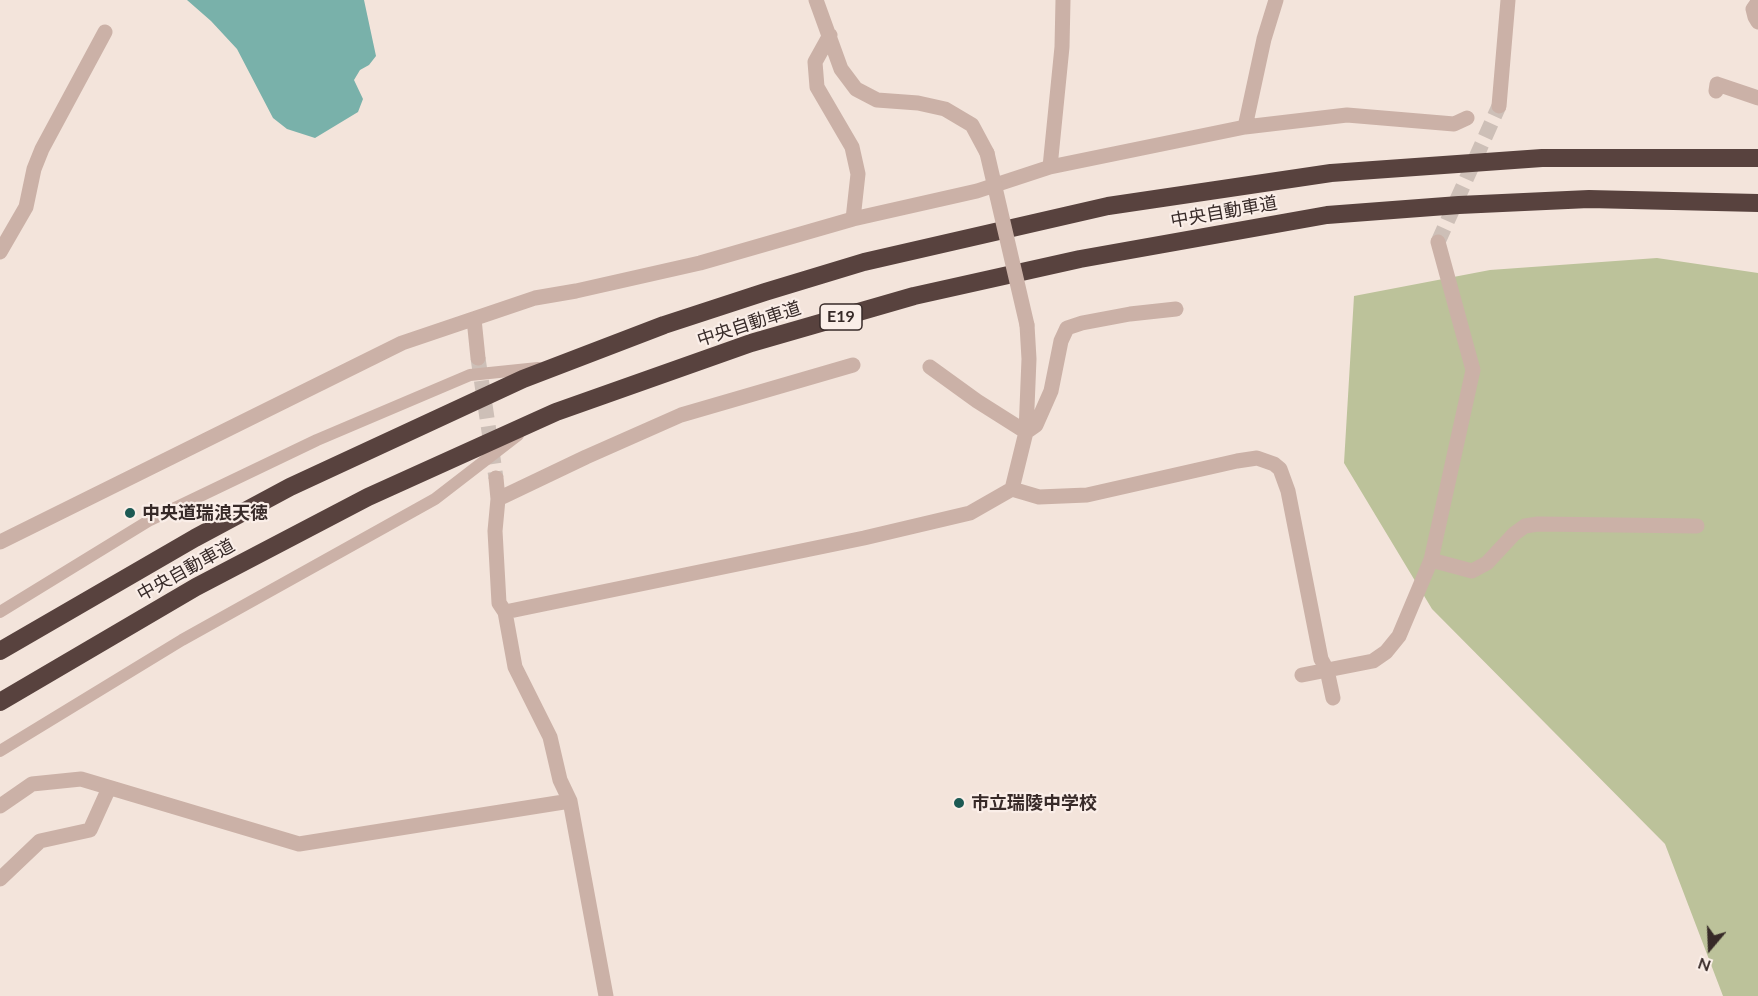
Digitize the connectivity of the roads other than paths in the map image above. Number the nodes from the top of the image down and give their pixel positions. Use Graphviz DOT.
graph roads {
  1 [pos="816,0"];
  2 [pos="1063,0"];
  3 [pos="1276,0"];
  4 [pos="1508,0"];
  5 [pos="1758,2"];
  6 [pos="1758,22"];
  7 [pos="105,32"];
  8 [pos="830,35"];
  9 [pos="1716,91"];
  10 [pos="1758,98"];
  11 [pos="1499,106"];
  12 [pos="1467,118"];
  13 [pos="1245,127"];
  14 [pos="1758,158"];
  15 [pos="1050,167"];
  16 [pos="1758,203"];
  17 [pos="853,219"];
  18 [pos="1438,242"];
  19 [pos="0,252"];
  20 [pos="1176,309"];
  21 [pos="474,319"];
  22 [pos="478,358"];
  23 [pos="853,365"];
  24 [pos="557,366"];
  25 [pos="930,367"];
  26 [pos="536,421"];
  27 [pos="1026,432"];
  28 [pos="496,478"];
  29 [pos="1012,489"];
  30 [pos="498,499"];
  31 [pos="1697,526"];
  32 [pos="0,542"];
  33 [pos="1431,560"];
  34 [pos="0,612"];
  35 [pos="505,612"];
  36 [pos="0,651"];
  37 [pos="1327,670"];
  38 [pos="1302,675"];
  39 [pos="1332,698"];
  40 [pos="0,702"];
  41 [pos="0,751"];
  42 [pos="109,788"];
  43 [pos="570,801"];
  44 [pos="0,807"];
  45 [pos="0,879"];
  46 [pos="606,996"];
  1 -- 8 [label="street"];
  2 -- 15 [label="street"];
  3 -- 13 [label="street"];
  4 -- 11 [label="street"];
  5 -- 6 [label="street"];
  7 -- 19 [label="street"];
  8 -- 17 [label="street"];
  8 -- 27 [label="street, bridge"];
  9 -- 10 [label="street"];
  12 -- 13 [label="street"];
  13 -- 15 [label="street"];
  14 -- 24 [label="highway, 中央自動車道"];
  15 -- 17 [label="street"];
  16 -- 26 [label="highway, 中央自動車道 / E19"];
  17 -- 21 [label="street"];
  18 -- 33 [label="street"];
  20 -- 27 [label="street"];
  21 -- 22 [label="street"];
  21 -- 32 [label="street"];
  23 -- 30 [label="street"];
  24 -- 34 [label="lane"];
  24 -- 36 [label="highway, 中央自動車道"];
  25 -- 27 [label="street"];
  26 -- 40 [label="highway, 中央自動車道 / E19"];
  26 -- 41 [label="lane"];
  27 -- 29 [label="street"];
  28 -- 30 [label="street"];
  29 -- 35 [label="street"];
  29 -- 37 [label="street"];
  30 -- 35 [label="street"];
  31 -- 33 [label="street"];
  33 -- 37 [label="street"];
  35 -- 43 [label="street"];
  37 -- 38 [label="street"];
  37 -- 39 [label="street"];
  42 -- 43 [label="street"];
  42 -- 44 [label="street"];
  42 -- 45 [label="street"];
  43 -- 46 [label="street"];
}
